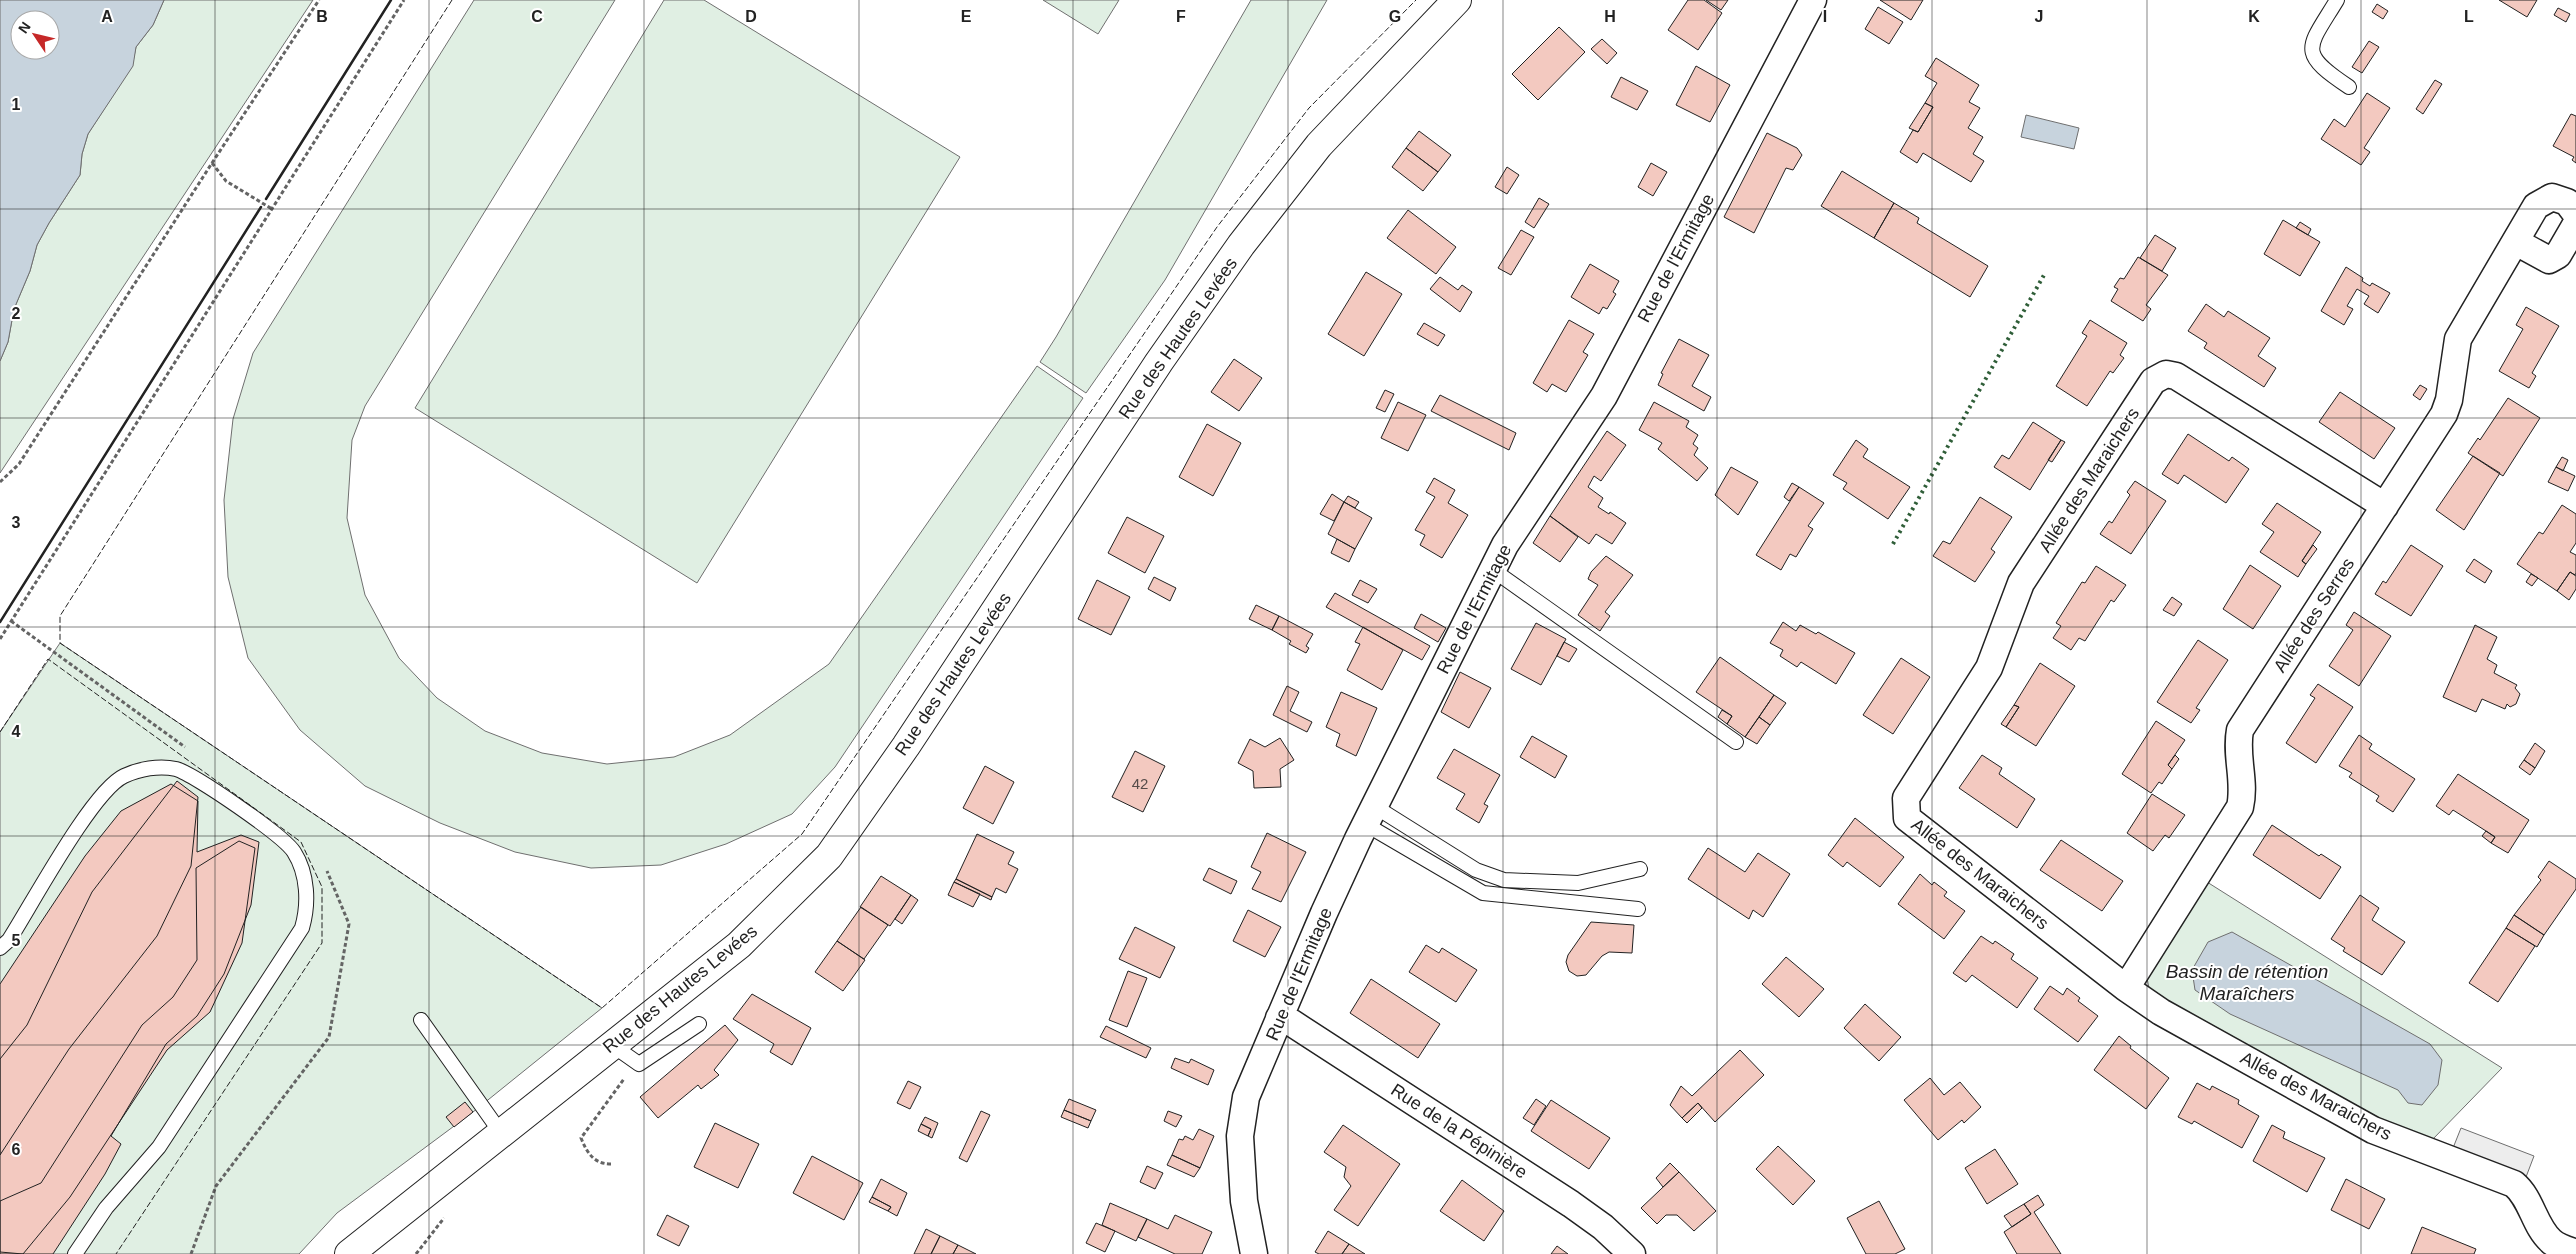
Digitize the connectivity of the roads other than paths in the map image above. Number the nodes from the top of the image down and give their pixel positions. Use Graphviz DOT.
graph roads {
  1 [pos="1457,0"];
  2 [pos="1813,0"];
  3 [pos="2337,0"];
  4 [pos="2349,87"];
  5 [pos="2576,214"];
  6 [pos="2576,224"];
  7 [pos="2516,242"];
  8 [pos="2385,506"];
  9 [pos="1492,570"];
  10 [pos="1736,742"];
  11 [pos="1370,815"];
  12 [pos="1640,869"];
  13 [pos="1638,909"];
  14 [pos="0,948"];
  15 [pos="2126,988"];
  16 [pos="1279,1018"];
  17 [pos="421,1020"];
  18 [pos="699,1024"];
  19 [pos="612,1045"];
  20 [pos="501,1133"];
  21 [pos="2576,1253"];
  22 [pos="75,1254"];
  23 [pos="349,1254"];
  24 [pos="1254,1254"];
  25 [pos="1632,1254"];
  1 -- 19 [label="street, Rue des Hautes Levées"];
  2 -- 9 [label="street, Rue de l'Ermitage"];
  3 -- 4 [label="lane"];
  5 -- 7 [label="street, Allée des Serres"];
  6 -- 7 [label="street"];
  7 -- 8 [label="street, Allée des Serres"];
  8 -- 15 [label="street, Allée des Serres"];
  8 -- 15 [label="street, Allée des Maraichers"];
  9 -- 10 [label="lane"];
  9 -- 11 [label="street, Rue de l'Ermitage"];
  11 -- 12 [label="lane"];
  11 -- 13 [label="lane"];
  11 -- 16 [label="street, Rue de l'Ermitage"];
  14 -- 22 [label="lane"];
  15 -- 21 [label="street, Allée des Maraichers"];
  16 -- 24 [label="street, Rue de l'Ermitage"];
  16 -- 25 [label="street, Rue de la Pépinière"];
  17 -- 20 [label="lane"];
  18 -- 19 [label="lane"];
  19 -- 20 [label="street, Rue des Hautes Levées"];
  20 -- 23 [label="street, Rue des Hautes Levées"];
}
